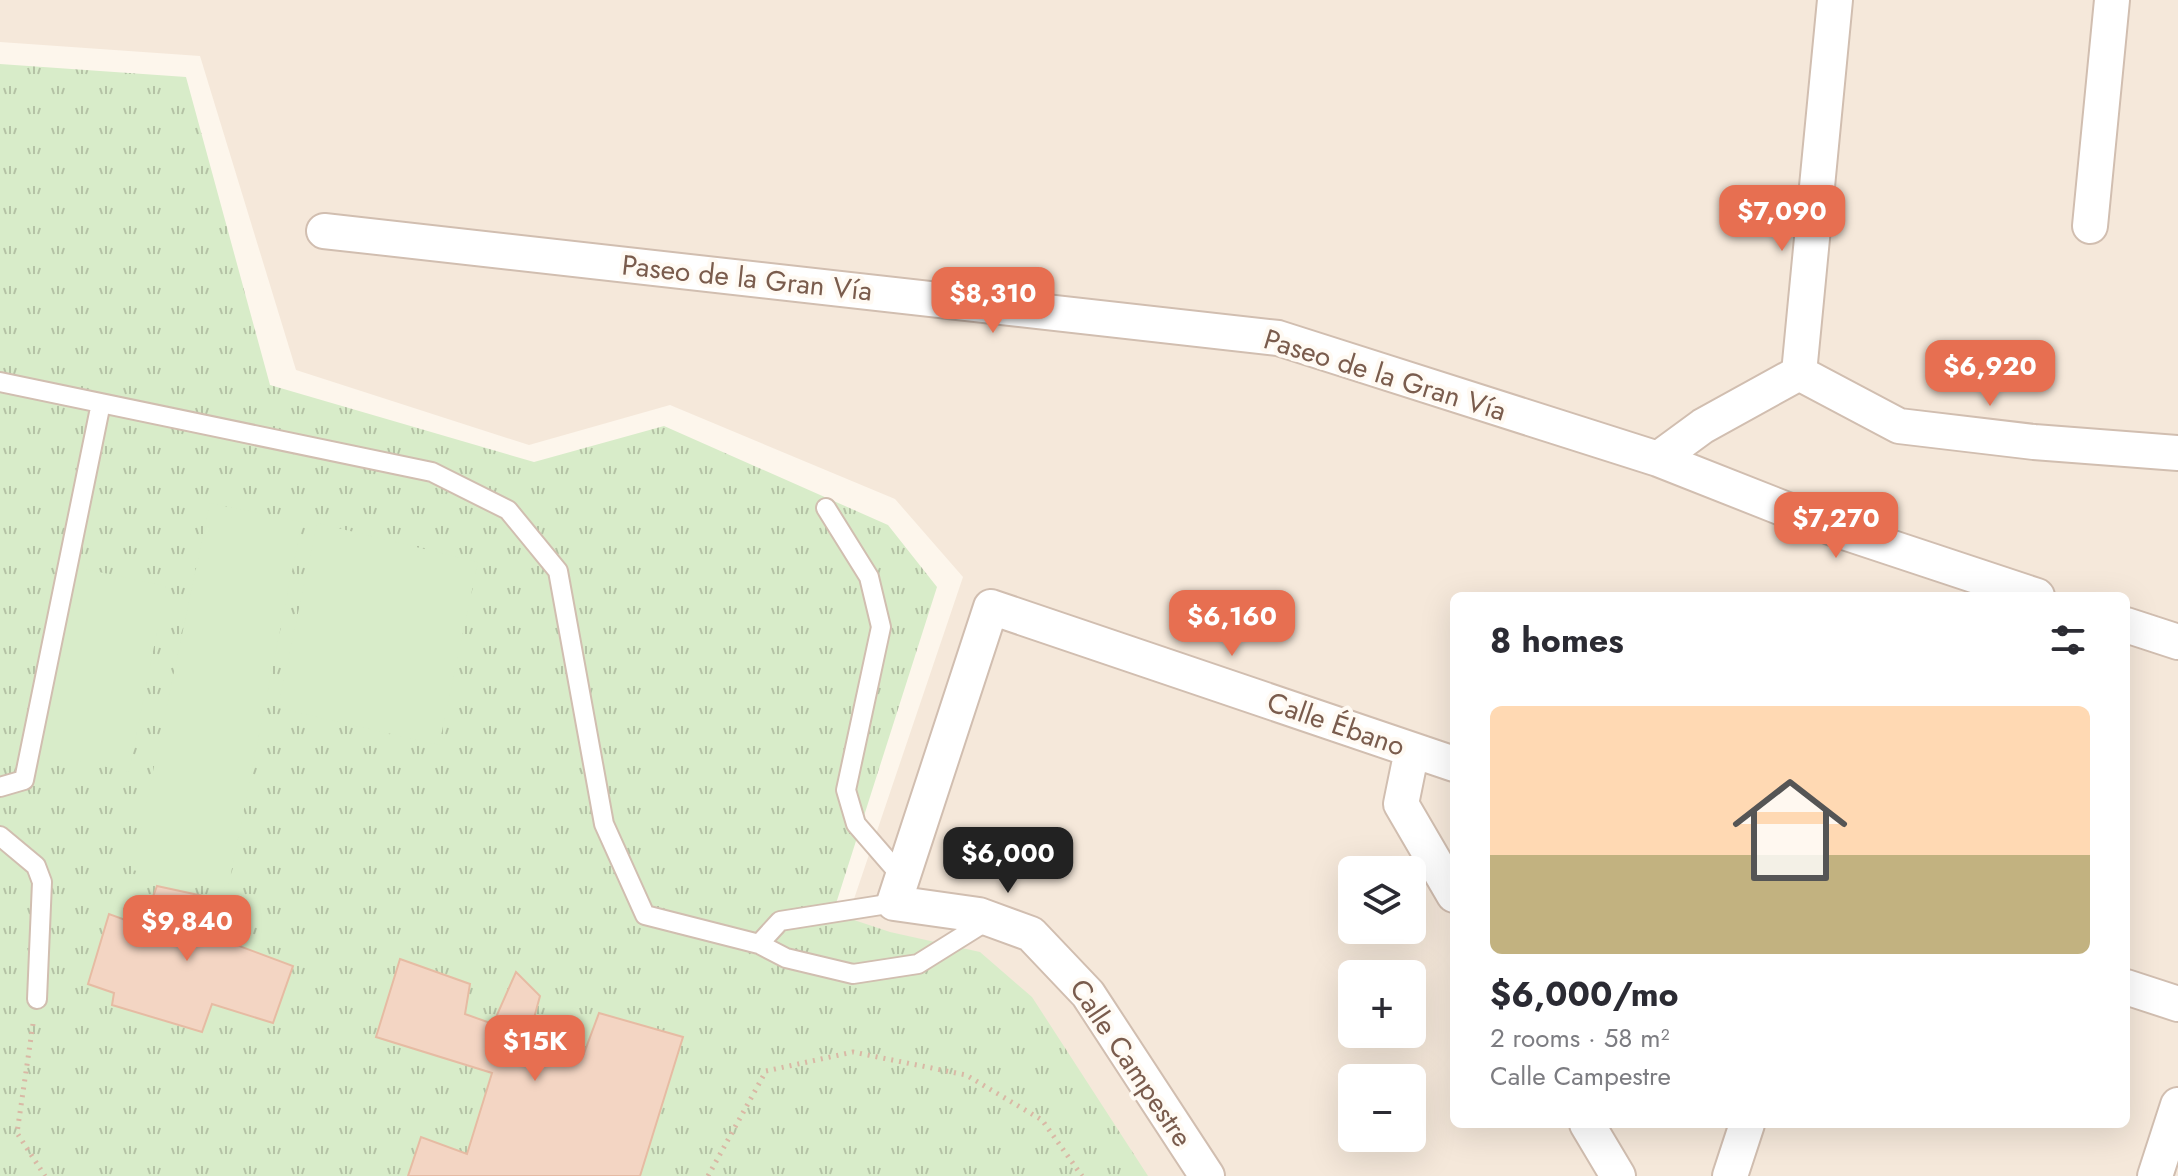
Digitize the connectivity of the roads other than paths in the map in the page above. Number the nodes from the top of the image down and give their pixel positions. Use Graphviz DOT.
graph roads {
  1 [pos="1835,0"];
  2 [pos="2112,0"];
  3 [pos="2090,226"];
  4 [pos="324,231"];
  5 [pos="1799,373"];
  6 [pos="0,382"];
  7 [pos="101,403"];
  8 [pos="2178,453"];
  9 [pos="1658,459"];
  10 [pos="826,508"];
  11 [pos="2025,592"];
  12 [pos="2130,626"];
  13 [pos="2178,642"];
  14 [pos="1412,750"];
  15 [pos="1450,763"];
  16 [pos="0,787"];
  17 [pos="0,836"];
  18 [pos="1450,888"];
  19 [pos="898,890"];
  20 [pos="990,919"];
  21 [pos="759,944"];
  22 [pos="2130,988"];
  23 [pos="37,999"];
  24 [pos="2178,1004"];
  25 [pos="2178,1105"];
  26 [pos="1589,1128"];
  27 [pos="1746,1128"];
  28 [pos="1207,1176"];
  29 [pos="1618,1176"];
  30 [pos="1730,1176"];
  31 [pos="2155,1176"];
  1 -- 5 [label="street"];
  2 -- 3 [label="street"];
  4 -- 9 [label="street, Paseo de la Gran Vía"];
  5 -- 8 [label="street"];
  5 -- 9 [label="street"];
  6 -- 7 [label="lane"];
  7 -- 16 [label="lane"];
  7 -- 21 [label="lane"];
  9 -- 11 [label="street, Paseo de la Gran Vía"];
  10 -- 19 [label="lane"];
  12 -- 13 [label="street"];
  14 -- 15 [label="street, Calle Ébano"];
  14 -- 18 [label="street"];
  14 -- 19 [label="street, Calle Ébano"];
  17 -- 23 [label="lane"];
  19 -- 20 [label="street, Calle Campestre"];
  19 -- 21 [label="lane"];
  20 -- 21 [label="lane"];
  20 -- 28 [label="street, Calle Campestre"];
  22 -- 24 [label="street"];
  25 -- 31 [label="street"];
  26 -- 29 [label="street"];
  27 -- 30 [label="street"];
}
